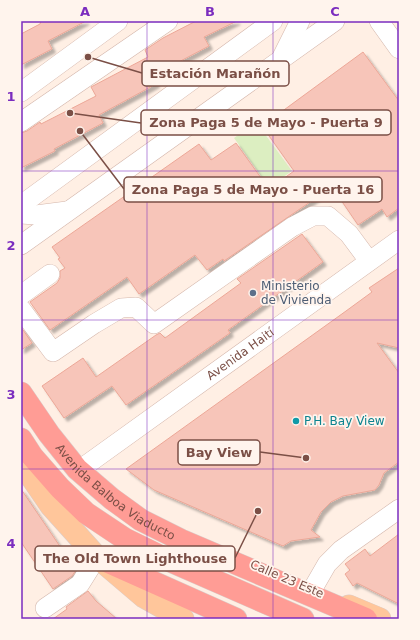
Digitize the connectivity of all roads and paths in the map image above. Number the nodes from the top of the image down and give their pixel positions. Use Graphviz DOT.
graph roads {
  1 [pos="118,21"];
  2 [pos="168,21"];
  3 [pos="273,21"];
  4 [pos="300,21"];
  5 [pos="335,21"];
  6 [pos="379,21"];
  7 [pos="399,49"];
  8 [pos="281,60"];
  9 [pos="21,92"];
  10 [pos="21,122"];
  11 [pos="21,205"];
  12 [pos="69,211"];
  13 [pos="21,214"];
  14 [pos="399,240"];
  15 [pos="21,245"];
  16 [pos="369,262"];
  17 [pos="50,274"];
  18 [pos="21,295"];
  19 [pos="21,309"];
  20 [pos="21,380"];
  21 [pos="21,393"];
  22 [pos="21,439"];
  23 [pos="21,462"];
  24 [pos="82,468"];
  25 [pos="399,509"];
  26 [pos="97,557"];
  27 [pos="312,590"];
  28 [pos="46,608"];
  29 [pos="183,619"];
  30 [pos="236,619"];
  31 [pos="303,619"];
  32 [pos="366,619"];
  33 [pos="380,619"];
  1 -- 9 [label="street"];
  2 -- 10 [label="street"];
  3 -- 11 [label="street"];
  4 -- 8 [label="street"];
  5 -- 8 [label="street"];
  6 -- 7 [label="street"];
  8 -- 12 [label="street"];
  12 -- 13 [label="street"];
  12 -- 15 [label="street"];
  14 -- 16 [label="street, Avenida Haití"];
  16 -- 19 [label="street"];
  16 -- 24 [label="street, Avenida Haití"];
  17 -- 18 [label="street"];
  20 -- 24 [label="main road, Calle 23 Este"];
  21 -- 32 [label="highway, Avenida Balboa Viaducto"];
  22 -- 31 [label="highway"];
  23 -- 26 [label="main road"];
  24 -- 27 [label="main road, Calle 23 Este"];
  25 -- 27 [label="street"];
  26 -- 28 [label="street"];
  26 -- 29 [label="main road"];
  26 -- 30 [label="highway"];
  27 -- 33 [label="main road, Calle 23 Este"];
}
